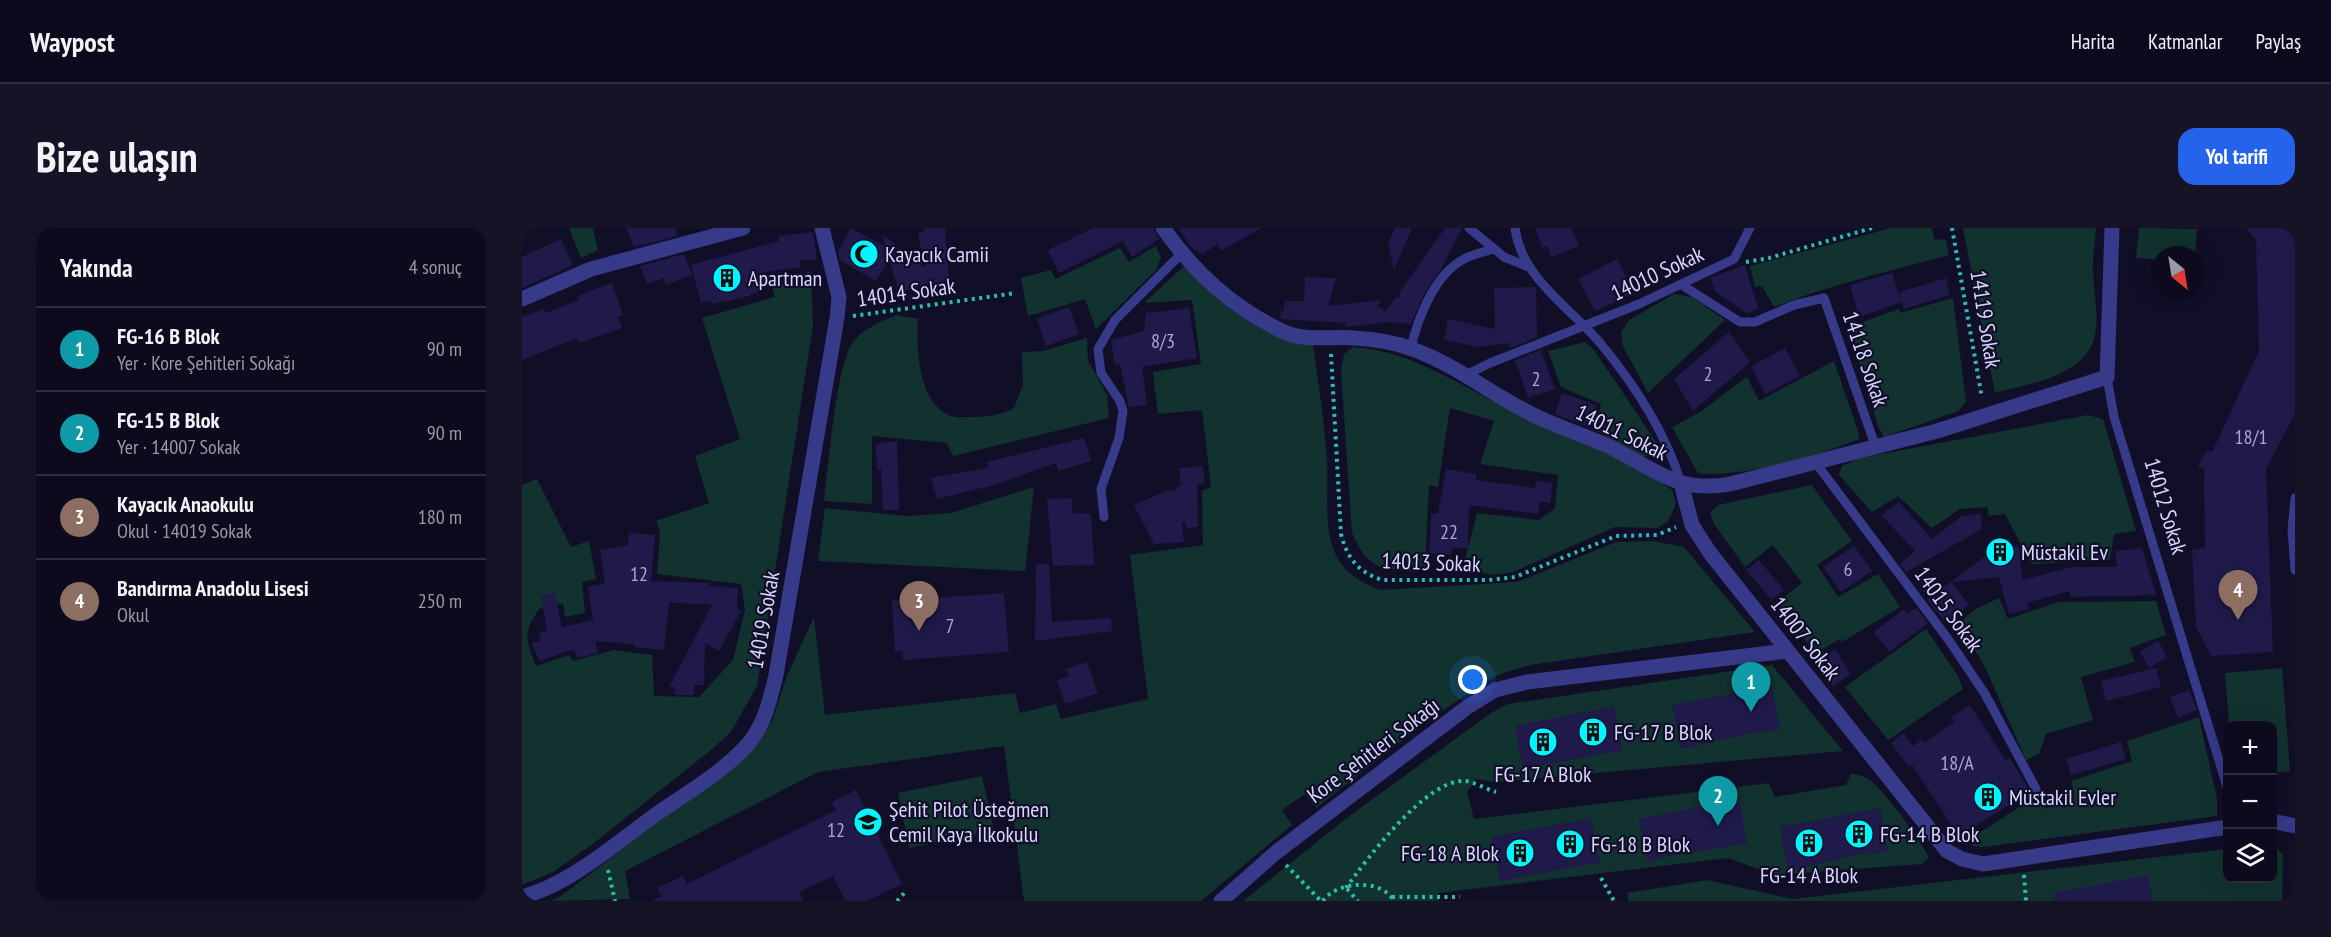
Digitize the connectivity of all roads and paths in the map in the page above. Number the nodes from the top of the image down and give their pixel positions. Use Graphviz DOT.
graph roads {
  1 [pos="743,228"];
  2 [pos="822,228"];
  3 [pos="1163,228"];
  4 [pos="1469,228"];
  5 [pos="1515,228"];
  6 [pos="1750,228"];
  7 [pos="1872,228"];
  8 [pos="1952,228"];
  9 [pos="2112,228"];
  10 [pos="1493,249"];
  11 [pos="1181,254"];
  12 [pos="1734,259"];
  13 [pos="1531,268"];
  14 [pos="1682,285"];
  15 [pos="1016,293"];
  16 [pos="522,299"];
  17 [pos="837,318"];
  18 [pos="1585,327"];
  19 [pos="1330,338"];
  20 [pos="1411,348"];
  21 [pos="1464,376"];
  22 [pos="2107,377"];
  23 [pos="1985,416"];
  24 [pos="1875,445"];
  25 [pos="1815,462"];
  26 [pos="1681,483"];
  27 [pos="2295,498"];
  28 [pos="1688,513"];
  29 [pos="1104,517"];
  30 [pos="2295,570"];
  31 [pos="1787,651"];
  32 [pos="2223,775"];
  33 [pos="2036,789"];
  34 [pos="1496,792"];
  35 [pos="2277,822"];
  36 [pos="2295,826"];
  37 [pos="2223,828"];
  38 [pos="604,852"];
  39 [pos="1274,854"];
  40 [pos="2022,860"];
  41 [pos="1601,879"];
  42 [pos="1346,888"];
  43 [pos="907,890"];
  44 [pos="522,897"];
  45 [pos="1460,897"];
  46 [pos="1393,899"];
  47 [pos="615,901"];
  48 [pos="897,901"];
  49 [pos="1221,901"];
  50 [pos="1322,901"];
  51 [pos="1358,901"];
  52 [pos="1614,901"];
  53 [pos="2026,901"];
  1 -- 16 [label="street"];
  2 -- 17 [label="street, 14019 Sokak"];
  3 -- 11 [label="street, 14011 Sokak"];
  4 -- 10 [label="lane, 14007 Sokak"];
  5 -- 13 [label="lane"];
  6 -- 12 [label="lane"];
  7 -- 12 [label="path, 14010 Sokak"];
  8 -- 23 [label="path, 14119 Sokak"];
  9 -- 22 [label="street, 14012 Sokak"];
  10 -- 13 [label="lane, 14007 Sokak"];
  10 -- 20 [label="lane"];
  11 -- 19 [label="street, 14011 Sokak"];
  11 -- 29 [label="lane"];
  12 -- 14 [label="lane, 14010 Sokak"];
  13 -- 18 [label="lane, 14007 Sokak"];
  14 -- 18 [label="lane, 14010 Sokak"];
  14 -- 24 [label="lane, 14118 Sokak"];
  15 -- 17 [label="path, 14014 Sokak"];
  17 -- 38 [label="street, 14019 Sokak"];
  18 -- 21 [label="lane, 14010 Sokak"];
  18 -- 26 [label="lane, 14007 Sokak"];
  19 -- 20 [label="street, 14011 Sokak"];
  19 -- 28 [label="path, 14013 Sokak"];
  20 -- 21 [label="street, 14011 Sokak"];
  21 -- 26 [label="street, 14011 Sokak"];
  22 -- 23 [label="street, 14011 Sokak"];
  22 -- 32 [label="lane, 14012 Sokak"];
  23 -- 24 [label="street, 14011 Sokak"];
  24 -- 25 [label="street, 14011 Sokak"];
  25 -- 26 [label="street, 14011 Sokak"];
  25 -- 33 [label="lane, 14015 Sokak"];
  26 -- 28 [label="street, 14007 Sokak"];
  27 -- 30 [label="lane"];
  28 -- 31 [label="street, 14007 Sokak"];
  31 -- 39 [label="street, Kore Şehitleri Sokağı"];
  31 -- 40 [label="street, 14007 Sokak"];
  34 -- 42 [label="path"];
  35 -- 36 [label="street"];
  37 -- 40 [label="street, 14007 Sokak"];
  38 -- 44 [label="street, 14019 Sokak"];
  38 -- 47 [label="path"];
  39 -- 49 [label="street, Kore Şehitleri Sokağı"];
  39 -- 50 [label="path"];
  40 -- 53 [label="path"];
  41 -- 52 [label="path"];
  42 -- 46 [label="path"];
  42 -- 50 [label="path"];
  42 -- 51 [label="path"];
  43 -- 48 [label="path"];
  45 -- 46 [label="path"];
}
